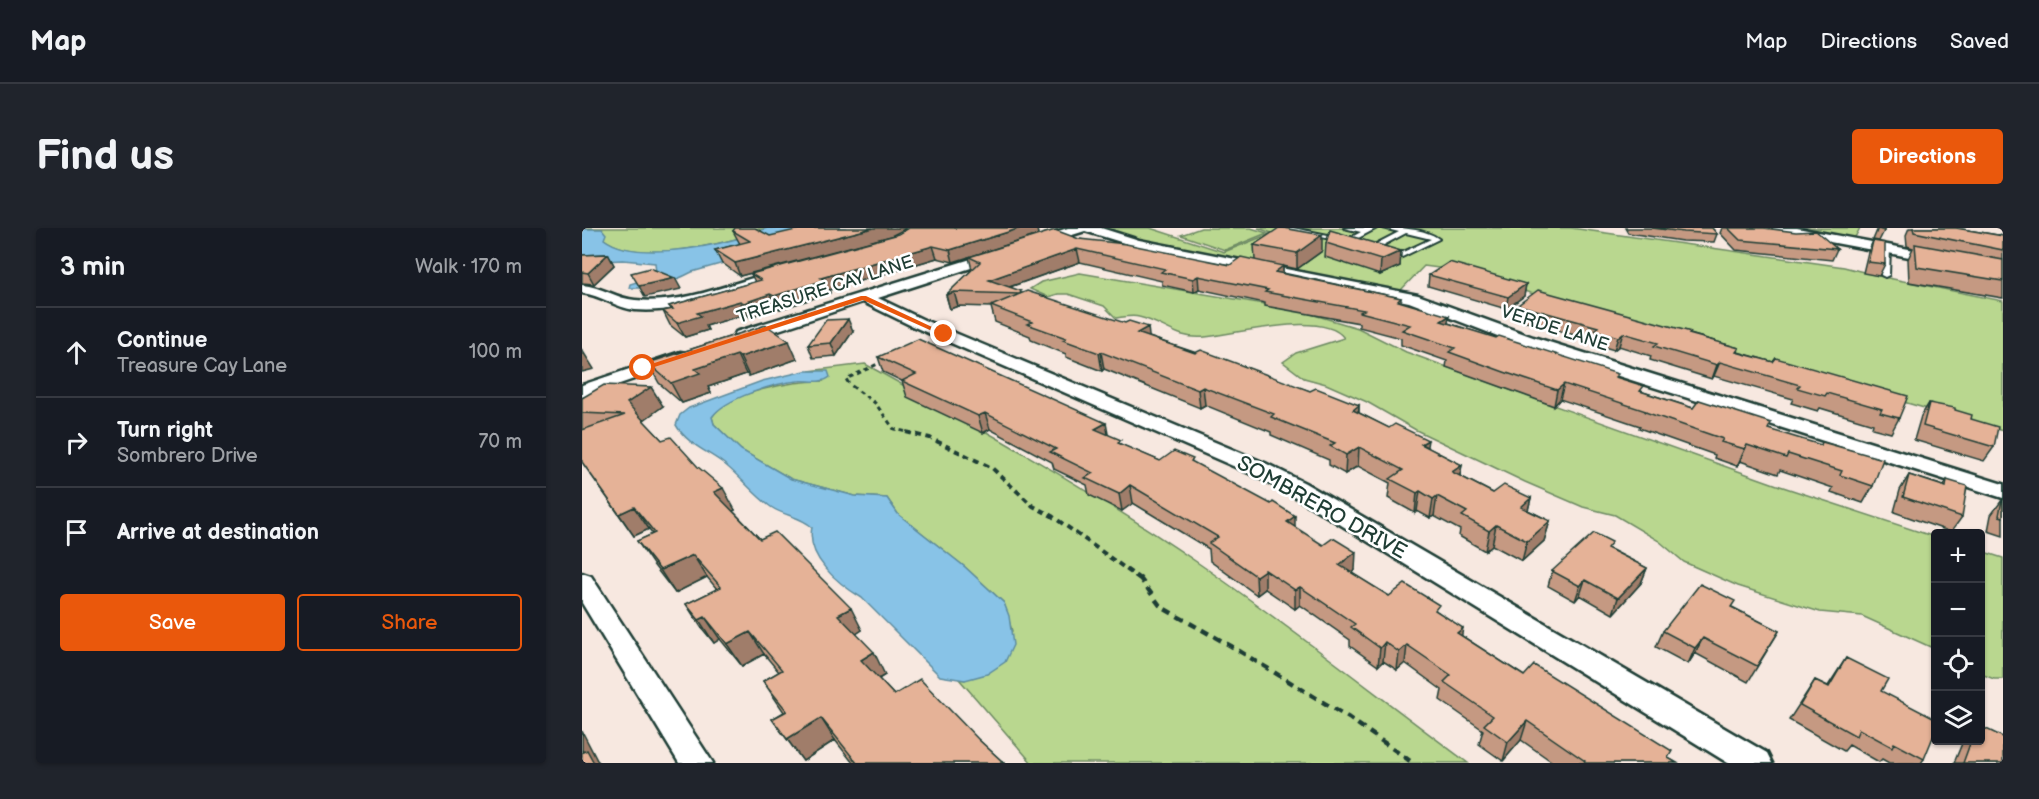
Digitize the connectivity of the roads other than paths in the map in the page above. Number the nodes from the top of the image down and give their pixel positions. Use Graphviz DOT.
graph roads {
  1 [pos="1081,228"];
  2 [pos="1088,228"];
  3 [pos="1283,228"];
  4 [pos="1347,228"];
  5 [pos="1386,228"];
  6 [pos="1777,228"];
  7 [pos="1371,230"];
  8 [pos="1762,232"];
  9 [pos="1403,233"];
  10 [pos="1813,235"];
  11 [pos="1886,248"];
  12 [pos="1958,262"];
  13 [pos="796,270"];
  14 [pos="1885,275"];
  15 [pos="582,289"];
  16 [pos="864,297"];
  17 [pos="731,340"];
  18 [pos="698,351"];
  19 [pos="582,391"];
  20 [pos="2003,491"];
  21 [pos="582,582"];
  22 [pos="697,763"];
  23 [pos="1756,763"];
  1 -- 16 [label="street, TREASURE CAY LANE"];
  2 -- 20 [label="street, VERDE LANE"];
  3 -- 7 [label="lane"];
  4 -- 7 [label="lane"];
  5 -- 9 [label="lane"];
  6 -- 10 [label="street"];
  8 -- 10 [label="street"];
  9 -- 9 [label="lane"];
  10 -- 11 [label="street"];
  11 -- 12 [label="street"];
  11 -- 14 [label="lane"];
  13 -- 15 [label="street"];
  16 -- 17 [label="street, TREASURE CAY LANE"];
  16 -- 23 [label="street, SOMBRERO DRIVE"];
  18 -- 19 [label="street"];
  21 -- 22 [label="street"];
}
